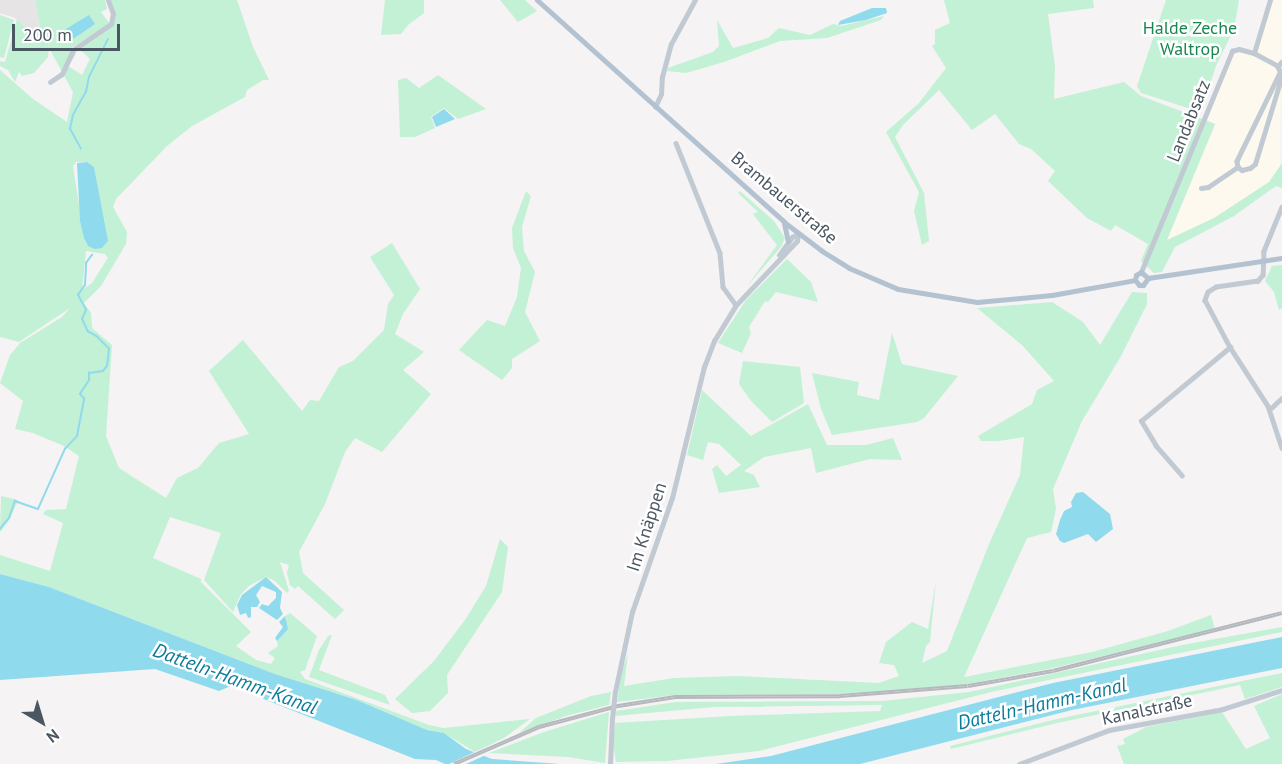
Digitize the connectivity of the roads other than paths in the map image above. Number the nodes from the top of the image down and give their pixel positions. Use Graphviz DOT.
graph roads {
  1 [pos="108,0"];
  2 [pos="537,0"];
  3 [pos="695,0"];
  4 [pos="1270,0"];
  5 [pos="1254,53"];
  6 [pos="1280,64"];
  7 [pos="1281,74"];
  8 [pos="50,82"];
  9 [pos="655,107"];
  10 [pos="676,143"];
  11 [pos="1238,167"];
  12 [pos="1200,188"];
  13 [pos="1282,207"];
  14 [pos="784,222"];
  15 [pos="798,234"];
  16 [pos="788,242"];
  17 [pos="1282,258"];
  18 [pos="1264,261"];
  19 [pos="772,264"];
  20 [pos="1141,272"];
  21 [pos="1148,278"];
  22 [pos="1135,280"];
  23 [pos="736,305"];
  24 [pos="1230,347"];
  25 [pos="1282,398"];
  26 [pos="1269,410"];
  27 [pos="1282,448"];
  28 [pos="1182,476"];
  29 [pos="1282,690"];
  30 [pos="610,763"];
  31 [pos="1019,764"];
  1 -- 8 [label="street"];
  2 -- 9 [label="main road, Brambauerstraße"];
  3 -- 9 [label="street"];
  4 -- 5 [label="street"];
  5 -- 6 [label="street"];
  5 -- 20 [label="street, Landabsatz"];
  6 -- 7 [label="street"];
  7 -- 11 [label="street"];
  7 -- 11 [label="street"];
  9 -- 14 [label="main road, Brambauerstraße"];
  10 -- 23 [label="street"];
  11 -- 12 [label="street"];
  13 -- 18 [label="street"];
  14 -- 15 [label="main road, Brambauerstraße"];
  14 -- 16 [label="main road"];
  15 -- 16 [label="street"];
  15 -- 19 [label="street, Im Knäppen"];
  15 -- 22 [label="main road, Brambauerstraße"];
  16 -- 19 [label="street"];
  17 -- 18 [label="main road"];
  18 -- 21 [label="main road"];
  18 -- 24 [label="street"];
  19 -- 23 [label="street, Im Knäppen"];
  20 -- 21 [label="main road"];
  20 -- 22 [label="main road"];
  21 -- 22 [label="main road, Brambauerstraße"];
  23 -- 30 [label="street, Im Knäppen, bridge"];
  24 -- 26 [label="street"];
  24 -- 28 [label="street"];
  25 -- 26 [label="street"];
  26 -- 27 [label="street"];
  29 -- 31 [label="street, Kanalstraße"];
}
